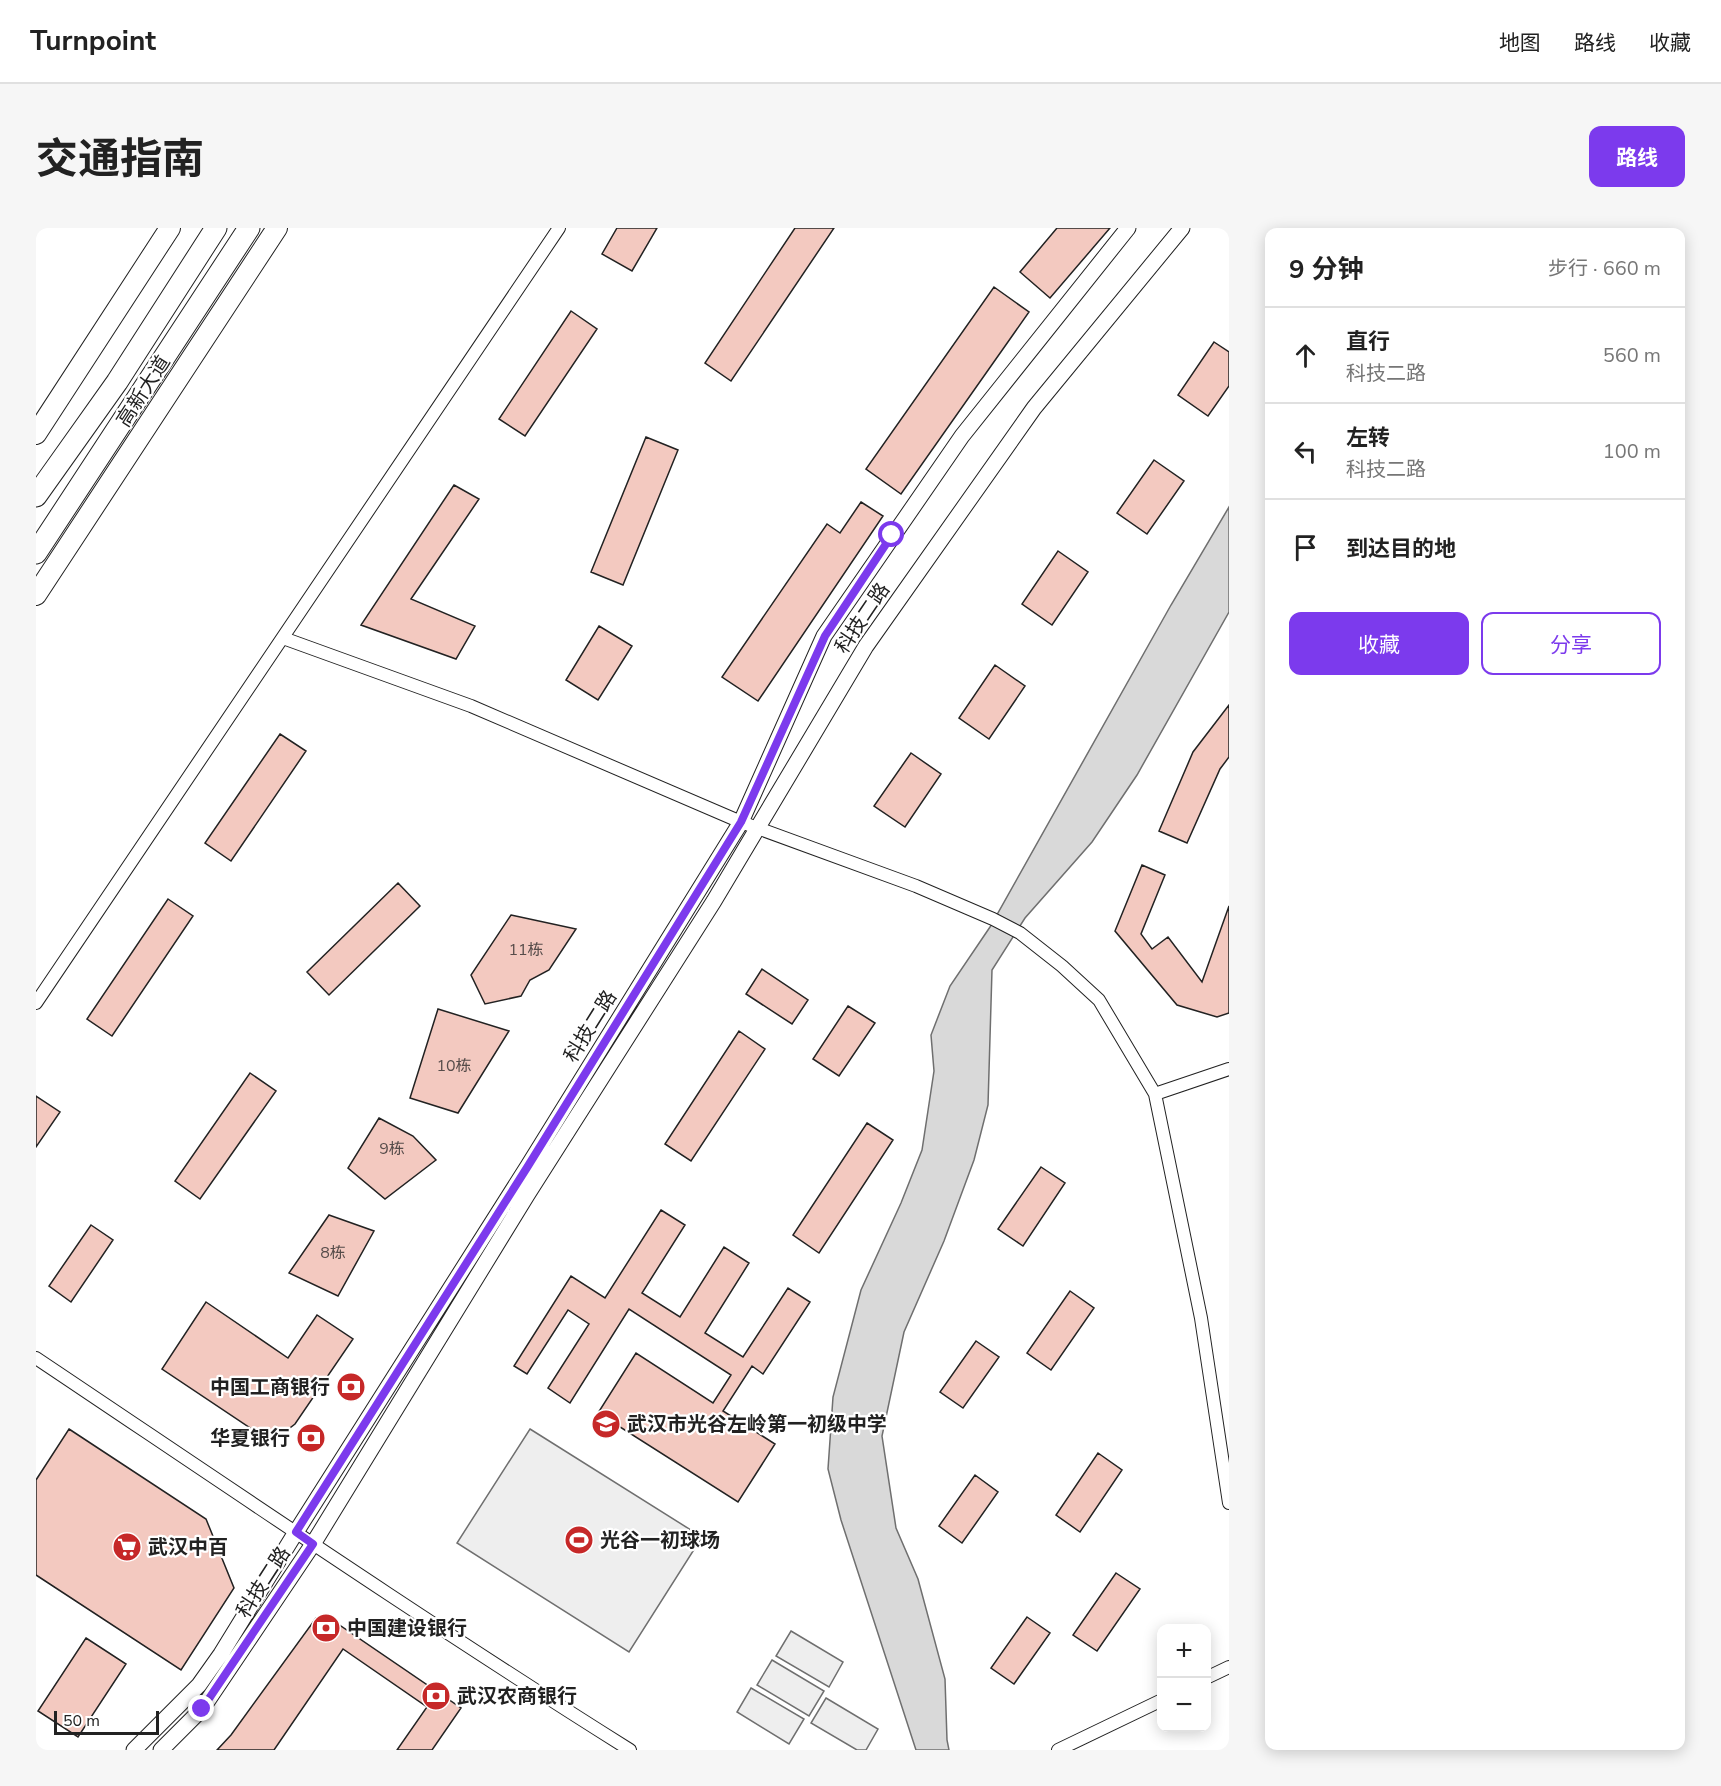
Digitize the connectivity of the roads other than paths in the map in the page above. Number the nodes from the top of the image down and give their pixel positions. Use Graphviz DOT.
graph roads {
  1 [pos="170,228"];
  2 [pos="216,228"];
  3 [pos="249,228"];
  4 [pos="277,228"];
  5 [pos="559,228"];
  6 [pos="1128,228"];
  7 [pos="1182,228"];
  8 [pos="36,434"];
  9 [pos="36,496"];
  10 [pos="36,553"];
  11 [pos="36,595"];
  12 [pos="283,638"];
  13 [pos="741,822"];
  14 [pos="758,827"];
  15 [pos="36,1003"];
  16 [pos="1229,1069"];
  17 [pos="1155,1094"];
  18 [pos="36,1358"];
  19 [pos="1229,1503"];
  20 [pos="296,1532"];
  21 [pos="313,1544"];
  22 [pos="1229,1667"];
  23 [pos="1211,1676"];
  24 [pos="1157,1702"];
  25 [pos="134,1750"];
  26 [pos="161,1750"];
  27 [pos="630,1750"];
  28 [pos="1058,1750"];
  1 -- 8 [label="main road"];
  2 -- 9 [label="highway, 高新大道"];
  3 -- 10 [label="highway, 高新大道"];
  4 -- 11 [label="main road"];
  5 -- 12 [label="street"];
  6 -- 13 [label="street, 科技二路"];
  7 -- 14 [label="street, 科技二路"];
  12 -- 13 [label="street"];
  12 -- 15 [label="street"];
  13 -- 14 [label="street"];
  13 -- 20 [label="street, 科技二路"];
  14 -- 17 [label="street"];
  14 -- 21 [label="street, 科技二路"];
  16 -- 17 [label="street"];
  17 -- 19 [label="street"];
  18 -- 20 [label="street"];
  20 -- 21 [label="street"];
  20 -- 25 [label="street, 科技二路"];
  21 -- 26 [label="street, 科技二路"];
  21 -- 27 [label="street"];
  22 -- 23 [label="street"];
  24 -- 28 [label="street"];
}
